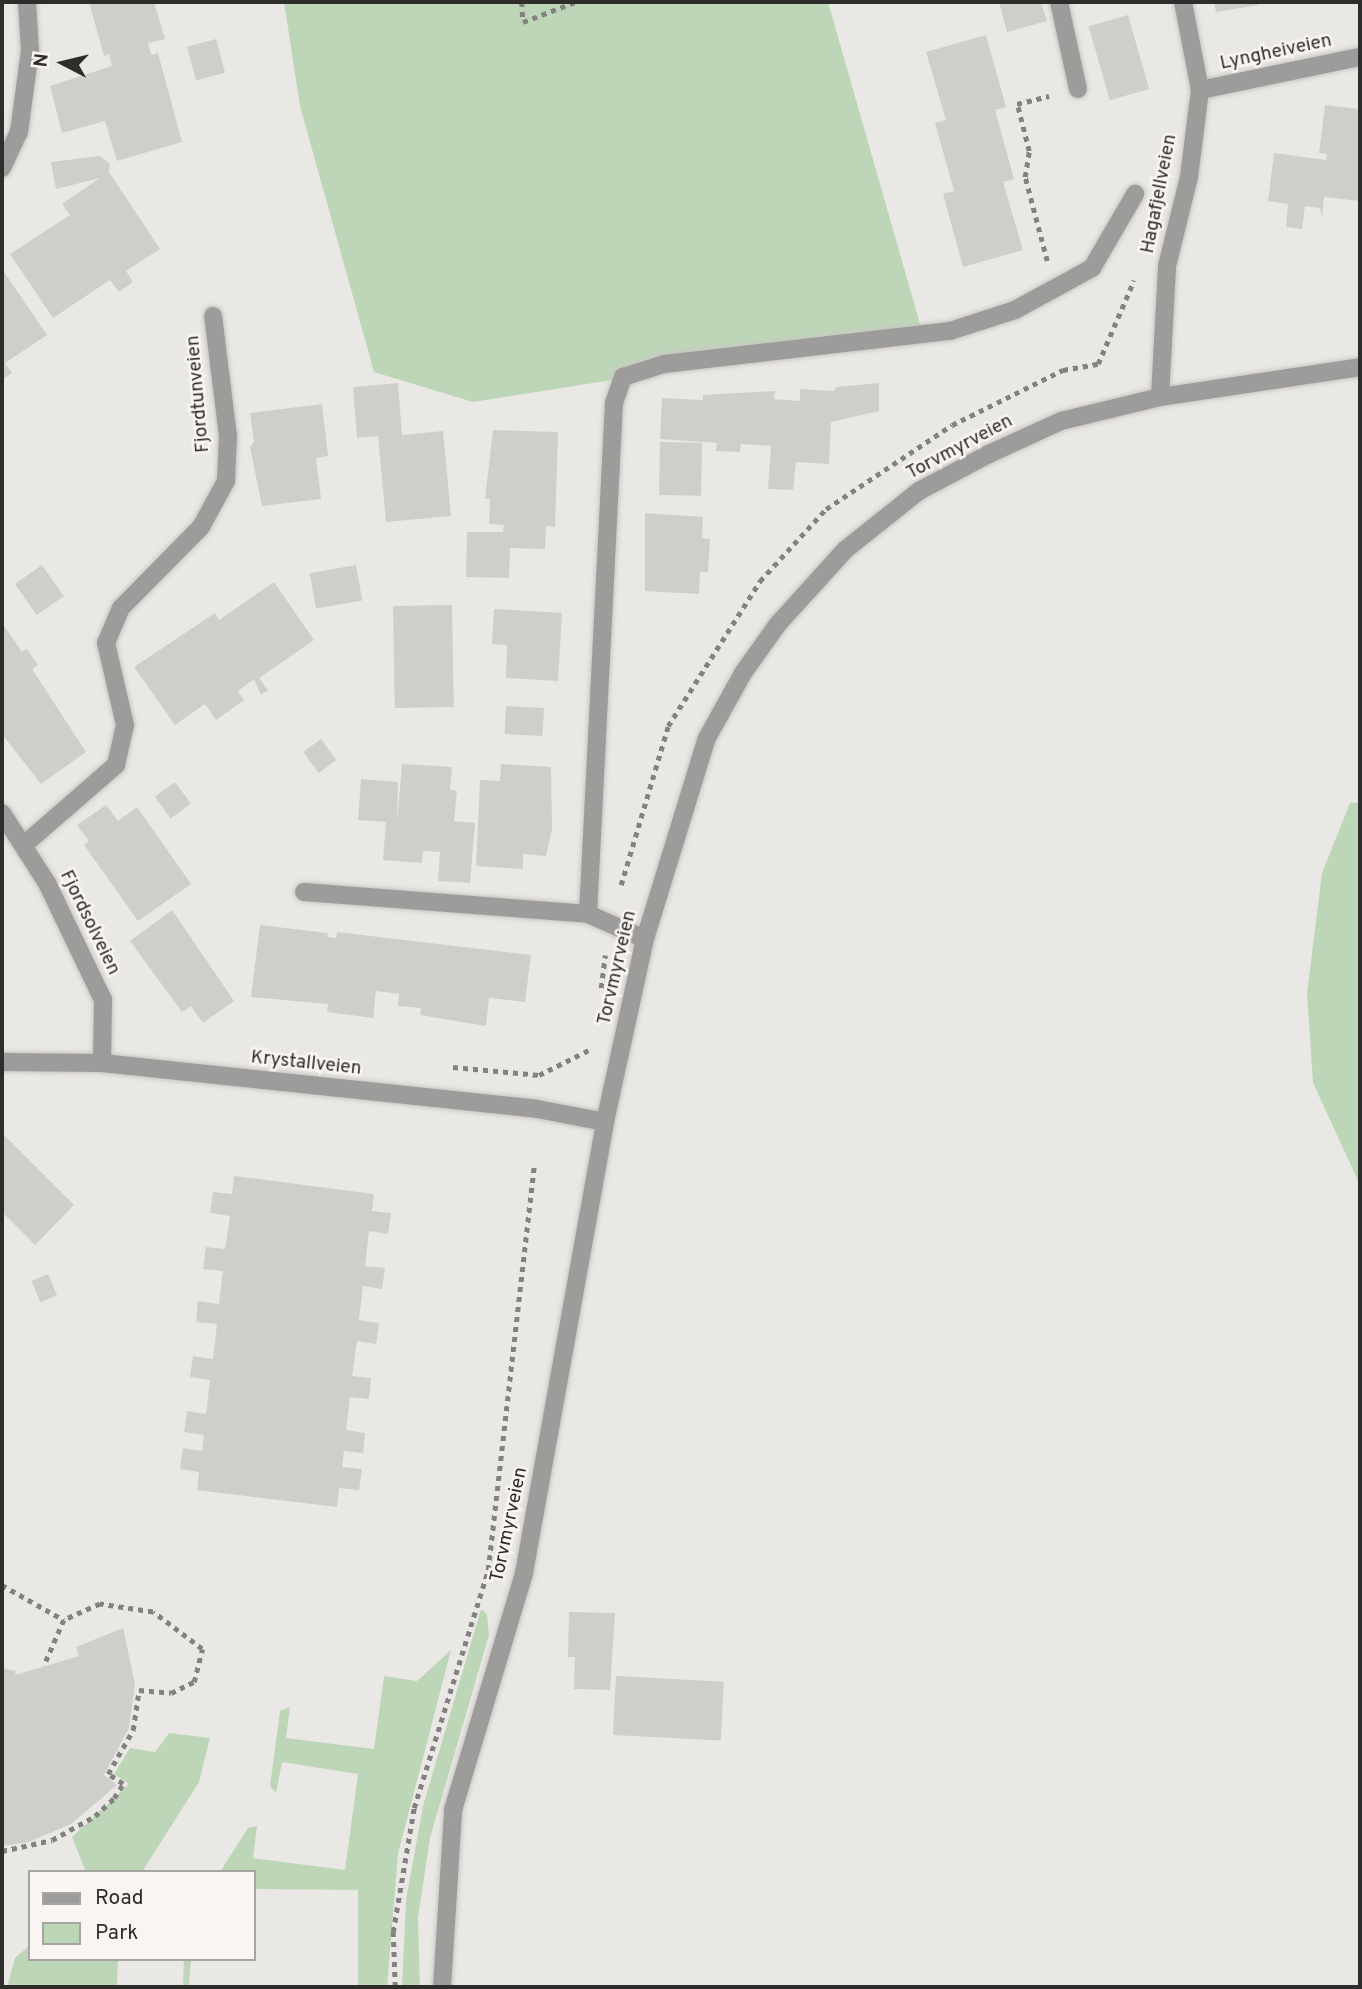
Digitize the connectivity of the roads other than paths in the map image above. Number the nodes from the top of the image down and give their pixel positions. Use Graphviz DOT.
graph roads {
  1 [pos="27,2"];
  2 [pos="1059,2"];
  3 [pos="1183,2"];
  4 [pos="1360,57"];
  5 [pos="1078,89"];
  6 [pos="1200,90"];
  7 [pos="2,167"];
  8 [pos="1135,194"];
  9 [pos="213,316"];
  10 [pos="1360,367"];
  11 [pos="1160,397"];
  12 [pos="2,813"];
  13 [pos="25,844"];
  14 [pos="304,892"];
  15 [pos="588,914"];
  16 [pos="645,939"];
  17 [pos="2,1062"];
  18 [pos="102,1063"];
  19 [pos="605,1122"];
  20 [pos="442,1987"];
  1 -- 7 [label="street"];
  2 -- 5 [label="street"];
  3 -- 6 [label="street, Hagafjellveien"];
  4 -- 6 [label="street, Lyngheiveien"];
  6 -- 11 [label="street, Hagafjellveien"];
  8 -- 15 [label="street"];
  9 -- 13 [label="street, Fjordtunveien"];
  10 -- 11 [label="street, Torvmyrveien"];
  11 -- 16 [label="street, Torvmyrveien"];
  12 -- 13 [label="street, Fjordsolveien"];
  13 -- 18 [label="street, Fjordsolveien"];
  14 -- 15 [label="street"];
  15 -- 16 [label="street"];
  16 -- 19 [label="street, Torvmyrveien"];
  17 -- 18 [label="street, Krystallveien"];
  18 -- 19 [label="street, Krystallveien"];
  19 -- 20 [label="street, Torvmyrveien"];
}
